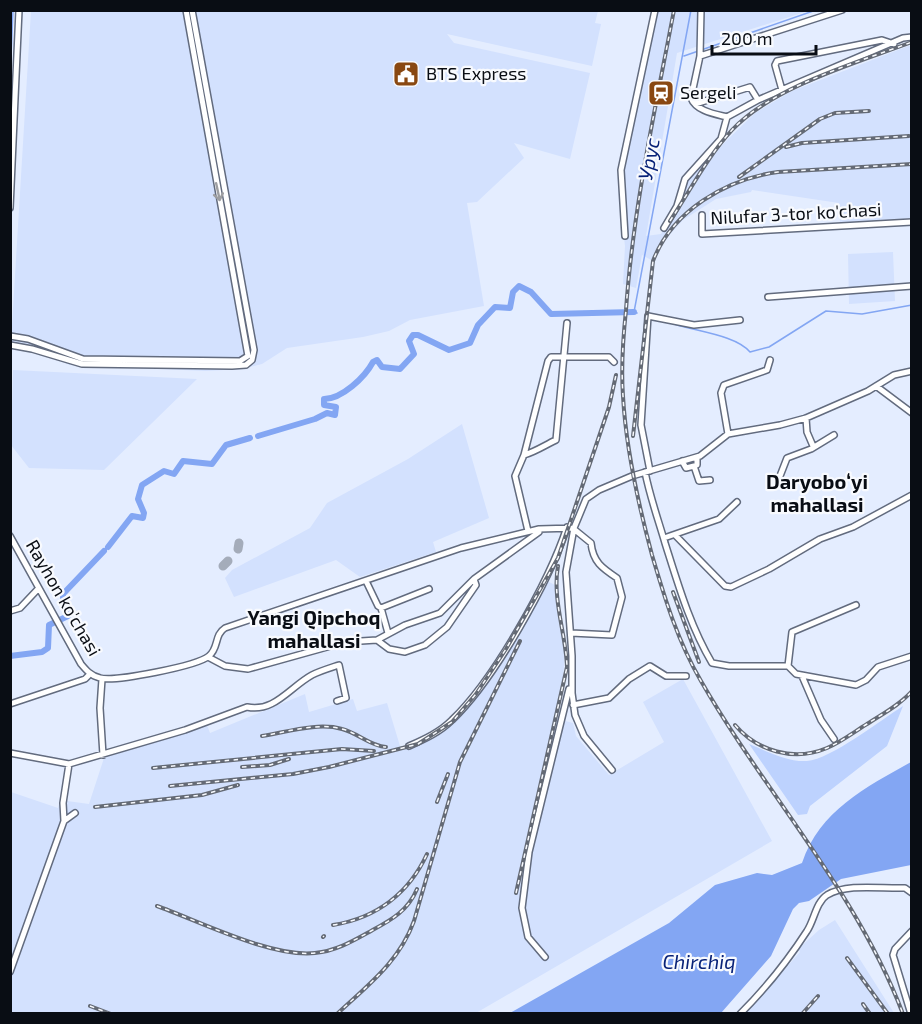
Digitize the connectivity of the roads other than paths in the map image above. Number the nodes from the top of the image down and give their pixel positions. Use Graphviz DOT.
graph roads {
  1 [pos="19,10"];
  2 [pos="186,10"];
  3 [pos="192,10"];
  4 [pos="655,10"];
  5 [pos="701,10"];
  6 [pos="842,10"];
  7 [pos="912,37"];
  8 [pos="894,44"];
  9 [pos="700,56"];
  10 [pos="782,90"];
  11 [pos="758,100"];
  12 [pos="695,104"];
  13 [pos="727,117"];
  14 [pos="212,152"];
  15 [pos="224,177"];
  16 [pos="10,208"];
  17 [pos="702,215"];
  18 [pos="912,222"];
  19 [pos="664,228"];
  20 [pos="625,236"];
  21 [pos="912,286"];
  22 [pos="768,297"];
  23 [pos="740,320"];
  24 [pos="567,323"];
  25 [pos="10,336"];
  26 [pos="10,345"];
  27 [pos="19,346"];
  28 [pos="10,352"];
  29 [pos="564,355"];
  30 [pos="250,357"];
  31 [pos="770,360"];
  32 [pos="614,362"];
  33 [pos="152,363"];
  34 [pos="912,371"];
  35 [pos="876,386"];
  36 [pos="912,413"];
  37 [pos="806,417"];
  38 [pos="728,434"];
  39 [pos="834,435"];
  40 [pos="813,446"];
  41 [pos="524,455"];
  42 [pos="697,457"];
  43 [pos="682,461"];
  44 [pos="694,466"];
  45 [pos="647,471"];
  46 [pos="780,476"];
  47 [pos="710,480"];
  48 [pos="912,495"];
  49 [pos="737,502"];
  50 [pos="539,529"];
  51 [pos="572,529"];
  52 [pos="528,531"];
  53 [pos="675,535"];
  54 [pos="10,536"];
  55 [pos="664,538"];
  56 [pos="474,579"];
  57 [pos="366,581"];
  58 [pos="38,589"];
  59 [pos="429,589"];
  60 [pos="856,605"];
  61 [pos="381,608"];
  62 [pos="10,611"];
  63 [pos="388,633"];
  64 [pos="571,633"];
  65 [pos="377,640"];
  66 [pos="912,656"];
  67 [pos="208,657"];
  68 [pos="788,666"];
  69 [pos="90,674"];
  70 [pos="686,676"];
  71 [pos="802,676"];
  72 [pos="102,679"];
  73 [pos="572,680"];
  74 [pos="337,701"];
  75 [pos="10,704"];
  76 [pos="573,705"];
  77 [pos="834,739"];
  78 [pos="409,746"];
  79 [pos="10,753"];
  80 [pos="103,755"];
  81 [pos="69,764"];
  82 [pos="612,770"];
  83 [pos="62,812"];
  84 [pos="64,821"];
  85 [pos="912,893"];
  86 [pos="912,931"];
  87 [pos="545,957"];
  88 [pos="10,972"];
  89 [pos="740,1014"];
  90 [pos="911,1014"];
  1 -- 16 [label="street"];
  2 -- 14 [label="street"];
  3 -- 15 [label="street"];
  4 -- 20 [label="street"];
  5 -- 9 [label="street"];
  6 -- 9 [label="street"];
  7 -- 8 [label="street"];
  8 -- 10 [label="street"];
  8 -- 10 [label="street"];
  9 -- 12 [label="street"];
  10 -- 11 [label="street"];
  11 -- 12 [label="street"];
  11 -- 13 [label="street"];
  12 -- 13 [label="street"];
  13 -- 19 [label="street"];
  14 -- 15 [label="street"];
  14 -- 30 [label="street, one-way"];
  15 -- 30 [label="street"];
  17 -- 18 [label="street, Nilufar 3-tor ko'chasi"];
  21 -- 22 [label="street"];
  23 -- 45 [label="street"];
  24 -- 29 [label="street"];
  25 -- 33 [label="street"];
  26 -- 27 [label="street"];
  27 -- 28 [label="street"];
  27 -- 33 [label="street"];
  29 -- 32 [label="street"];
  29 -- 41 [label="street"];
  29 -- 41 [label="street"];
  30 -- 33 [label="street"];
  31 -- 38 [label="street"];
  34 -- 35 [label="street"];
  35 -- 36 [label="street"];
  35 -- 37 [label="street"];
  37 -- 38 [label="street"];
  37 -- 40 [label="street"];
  38 -- 42 [label="street"];
  39 -- 40 [label="street"];
  40 -- 46 [label="street"];
  41 -- 52 [label="street"];
  42 -- 43 [label="street"];
  42 -- 44 [label="street"];
  43 -- 44 [label="street"];
  43 -- 45 [label="street"];
  44 -- 47 [label="street"];
  45 -- 51 [label="street"];
  45 -- 55 [label="street"];
  48 -- 53 [label="street"];
  49 -- 53 [label="street"];
  50 -- 51 [label="street"];
  50 -- 52 [label="street"];
  50 -- 56 [label="street"];
  51 -- 64 [label="street"];
  51 -- 64 [label="street"];
  51 -- 78 [label="street"];
  52 -- 57 [label="street"];
  53 -- 55 [label="street"];
  54 -- 58 [label="street, Rayhon ko'chasi"];
  55 -- 68 [label="street"];
  56 -- 63 [label="street"];
  56 -- 65 [label="street"];
  57 -- 61 [label="street"];
  57 -- 67 [label="street"];
  58 -- 62 [label="street"];
  58 -- 69 [label="street, Rayhon ko'chasi"];
  59 -- 61 [label="street"];
  60 -- 68 [label="street"];
  61 -- 63 [label="street"];
  63 -- 65 [label="street"];
  64 -- 73 [label="street"];
  65 -- 67 [label="street"];
  66 -- 71 [label="street"];
  67 -- 72 [label="street, Rayhon ko'chasi"];
  68 -- 71 [label="street"];
  69 -- 72 [label="street, Rayhon ko'chasi"];
  69 -- 75 [label="street, Rayhon ko'chasi"];
  70 -- 76 [label="street"];
  71 -- 77 [label="street"];
  72 -- 80 [label="street"];
  73 -- 76 [label="street"];
  73 -- 87 [label="street"];
  74 -- 80 [label="street"];
  76 -- 82 [label="street"];
  79 -- 81 [label="street"];
  80 -- 81 [label="street"];
  81 -- 83 [label="street"];
  83 -- 84 [label="street"];
  83 -- 84 [label="street"];
  84 -- 88 [label="street"];
  85 -- 89 [label="street"];
  86 -- 90 [label="street"];
}
